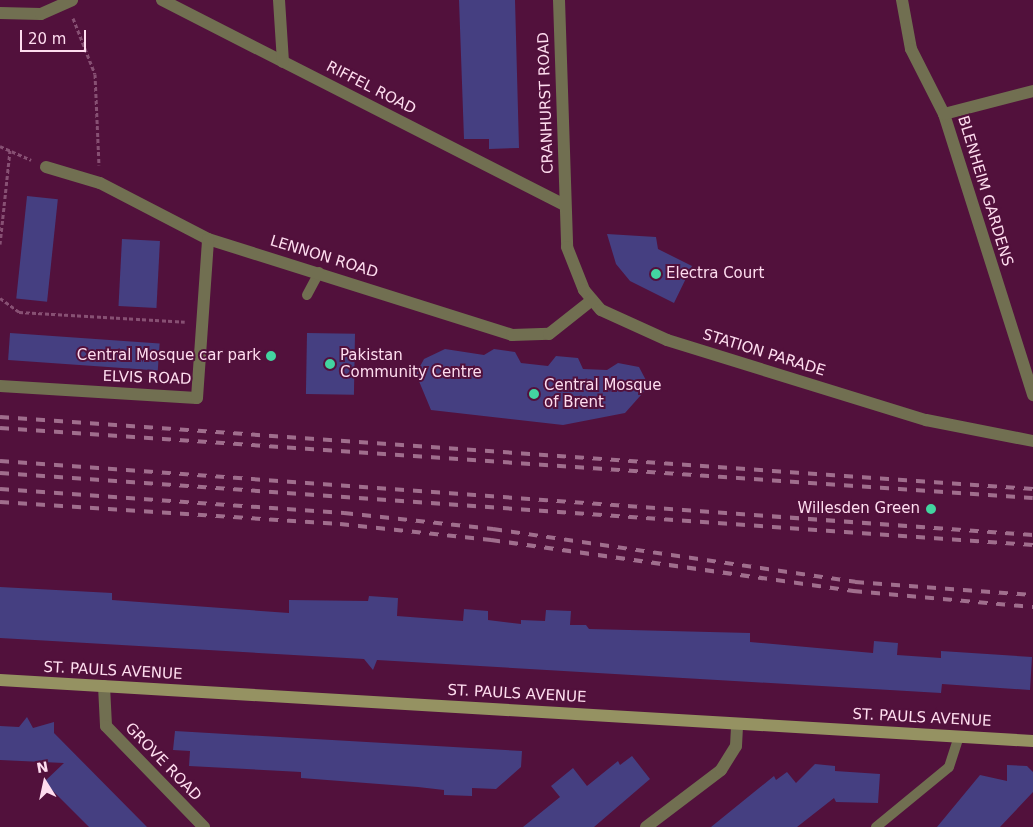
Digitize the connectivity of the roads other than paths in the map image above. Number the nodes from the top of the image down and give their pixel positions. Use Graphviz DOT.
graph roads {
  1 [pos="162,0"];
  2 [pos="279,0"];
  3 [pos="559,0"];
  4 [pos="902,0"];
  5 [pos="70,2"];
  6 [pos="0,13"];
  7 [pos="284,62"];
  8 [pos="1033,91"];
  9 [pos="944,114"];
  10 [pos="46,167"];
  11 [pos="565,205"];
  12 [pos="208,239"];
  13 [pos="319,272"];
  14 [pos="307,295"];
  15 [pos="592,300"];
  16 [pos="0,386"];
  17 [pos="1033,395"];
  18 [pos="1033,441"];
  19 [pos="0,680"];
  20 [pos="104,686"];
  21 [pos="737,724"];
  22 [pos="959,737"];
  23 [pos="1033,741"];
  24 [pos="204,827"];
  25 [pos="646,827"];
  26 [pos="876,827"];
  1 -- 7 [label="street, RIFFEL ROAD"];
  2 -- 7 [label="street"];
  3 -- 11 [label="street, CRANHURST ROAD"];
  4 -- 9 [label="street, BLENHEIM GARDENS"];
  5 -- 6 [label="street"];
  7 -- 11 [label="street, RIFFEL ROAD"];
  8 -- 9 [label="street"];
  9 -- 17 [label="street, BLENHEIM GARDENS"];
  10 -- 12 [label="street, LENNON ROAD"];
  11 -- 15 [label="street, STATION PARADE"];
  12 -- 13 [label="street, LENNON ROAD"];
  12 -- 16 [label="street, ELVIS ROAD"];
  13 -- 14 [label="lane"];
  13 -- 15 [label="street, LENNON ROAD"];
  15 -- 18 [label="street, STATION PARADE"];
  19 -- 20 [label="street, ST. PAULS AVENUE"];
  20 -- 21 [label="street, ST. PAULS AVENUE"];
  20 -- 24 [label="street, GROVE ROAD"];
  21 -- 22 [label="street, ST. PAULS AVENUE"];
  21 -- 25 [label="street"];
  22 -- 23 [label="street, ST. PAULS AVENUE"];
  22 -- 26 [label="lane"];
}
